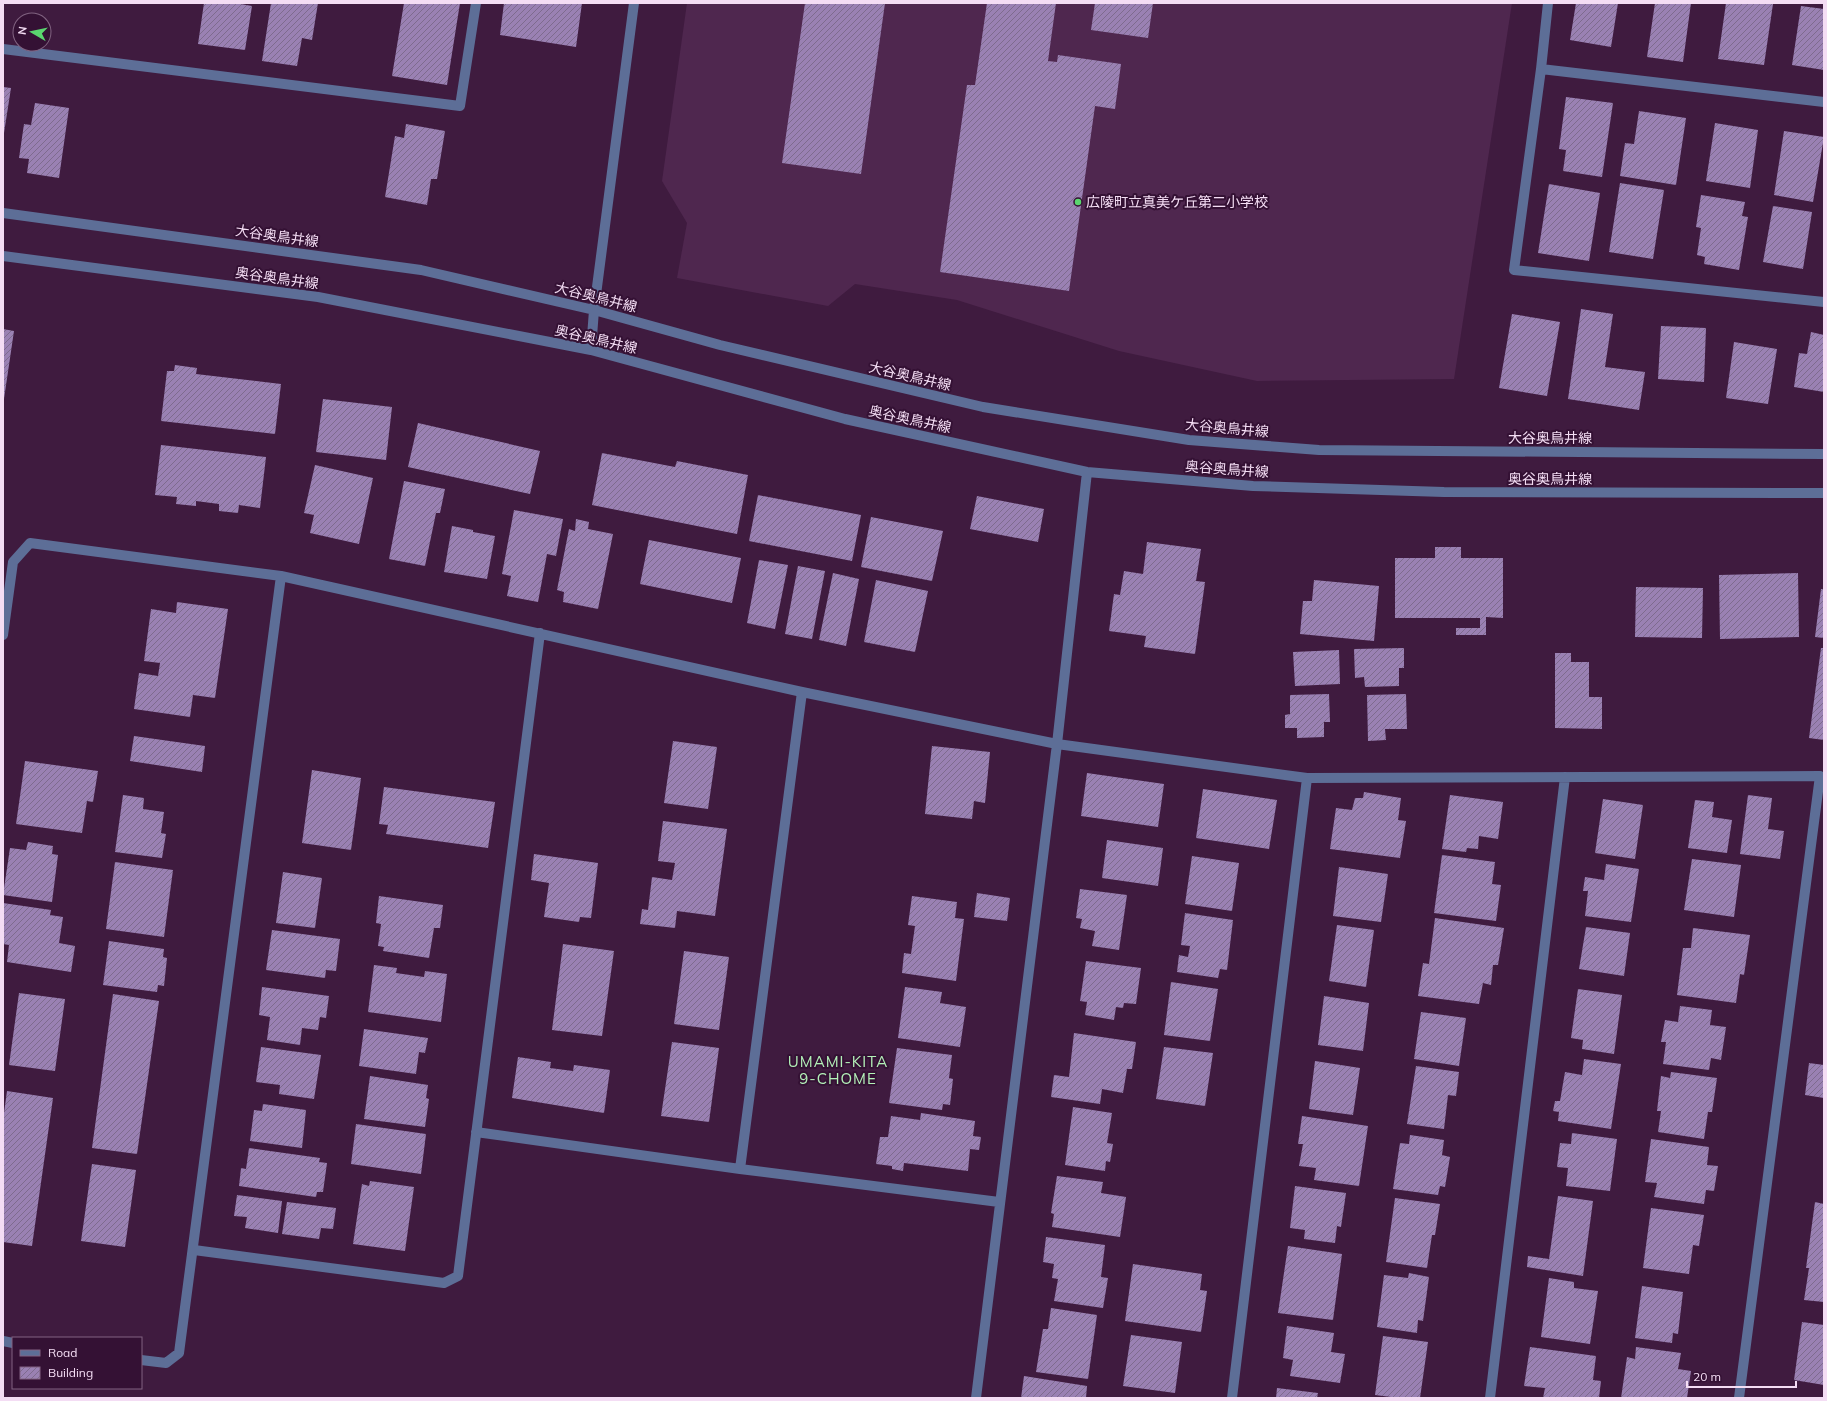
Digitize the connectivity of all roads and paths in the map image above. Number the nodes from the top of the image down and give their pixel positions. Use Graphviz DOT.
graph roads {
  1 [pos="476,3"];
  2 [pos="634,3"];
  3 [pos="1548,3"];
  4 [pos="3,49"];
  5 [pos="1541,69"];
  6 [pos="1824,102"];
  7 [pos="3,213"];
  8 [pos="3,256"];
  9 [pos="1824,302"];
  10 [pos="594,310"];
  11 [pos="591,350"];
  12 [pos="1824,454"];
  13 [pos="1087,472"];
  14 [pos="1824,493"];
  15 [pos="281,576"];
  16 [pos="540,633"];
  17 [pos="3,635"];
  18 [pos="802,692"];
  19 [pos="1057,744"];
  20 [pos="1565,777"];
  21 [pos="1307,778"];
  22 [pos="476,1132"];
  23 [pos="740,1169"];
  24 [pos="999,1202"];
  25 [pos="194,1250"];
  26 [pos="142,1360"];
  27 [pos="976,1398"];
  28 [pos="1232,1398"];
  29 [pos="1490,1398"];
  30 [pos="1739,1398"];
  1 -- 4 [label="street"];
  2 -- 10 [label="street"];
  3 -- 5 [label="street"];
  5 -- 6 [label="street"];
  5 -- 9 [label="street"];
  7 -- 10 [label="street, 大谷奥鳥井線"];
  8 -- 11 [label="street, 奥谷奥鳥井線"];
  10 -- 11 [label="street"];
  10 -- 12 [label="street, 大谷奥鳥井線"];
  11 -- 13 [label="street, 奥谷奥鳥井線"];
  13 -- 14 [label="street, 奥谷奥鳥井線"];
  13 -- 19 [label="street"];
  15 -- 16 [label="street"];
  15 -- 17 [label="street"];
  15 -- 25 [label="street"];
  16 -- 18 [label="street"];
  16 -- 22 [label="street"];
  18 -- 19 [label="street"];
  18 -- 23 [label="street"];
  19 -- 21 [label="street"];
  19 -- 24 [label="street"];
  20 -- 21 [label="street"];
  20 -- 29 [label="street"];
  20 -- 30 [label="street"];
  21 -- 28 [label="street"];
  22 -- 23 [label="street"];
  22 -- 25 [label="street"];
  23 -- 24 [label="street"];
  24 -- 27 [label="street"];
  25 -- 26 [label="street"];
}
